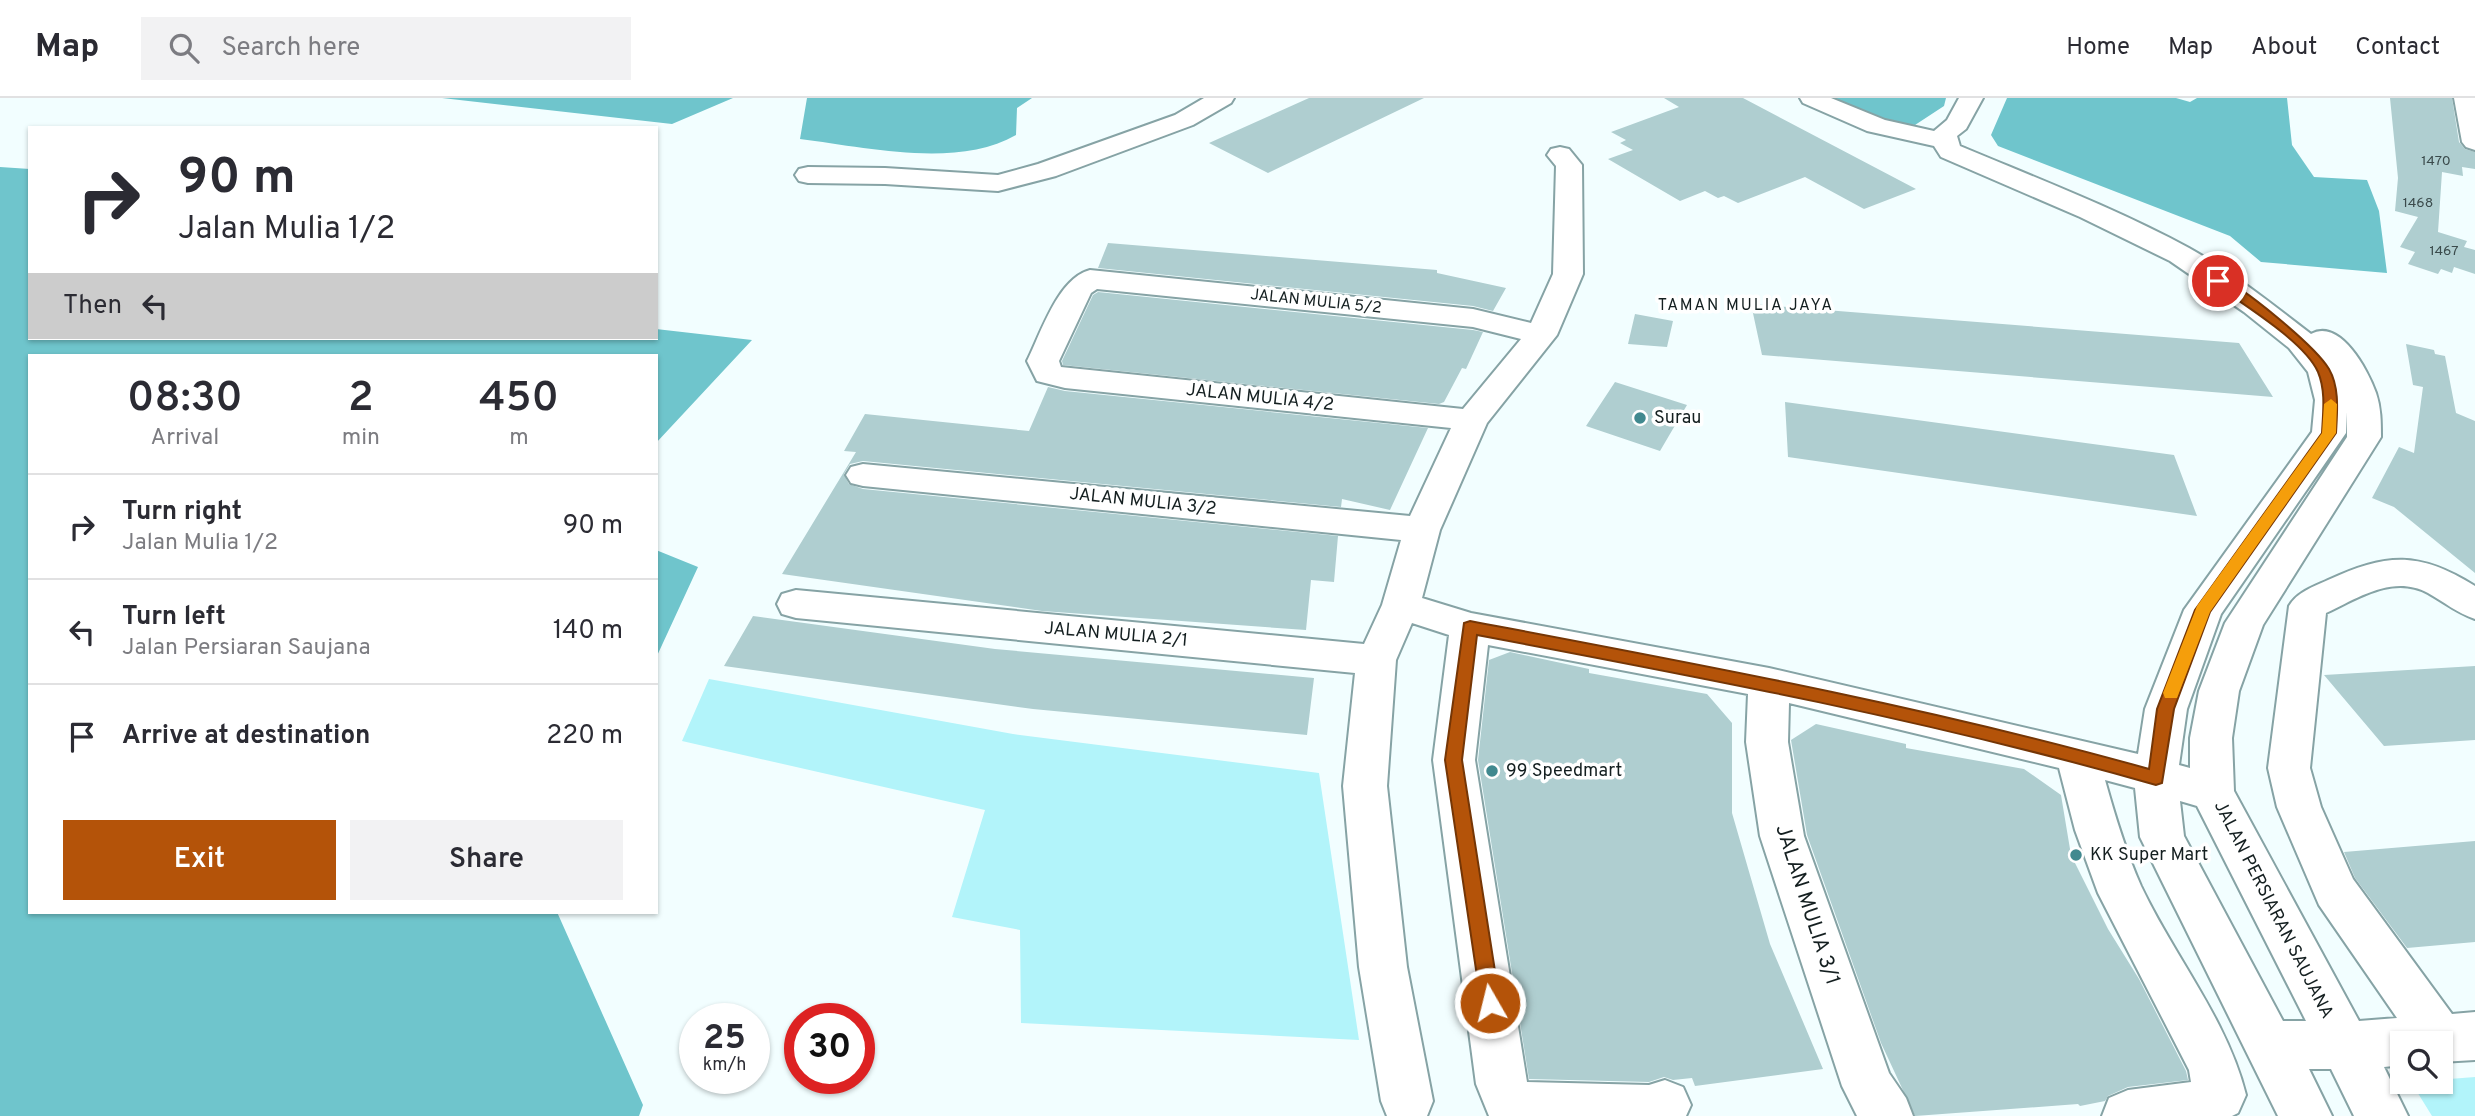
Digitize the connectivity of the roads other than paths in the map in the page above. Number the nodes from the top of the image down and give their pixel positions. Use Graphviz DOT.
graph roads {
  1 [pos="1222,98"];
  2 [pos="1812,98"];
  3 [pos="2466,98"];
  4 [pos="1957,121"];
  5 [pos="2475,142"];
  6 [pos="1560,155"];
  7 [pos="807,176"];
  8 [pos="1541,335"];
  9 [pos="1048,374"];
  10 [pos="1472,420"];
  11 [pos="863,475"];
  12 [pos="1422,530"];
  13 [pos="796,604"];
  14 [pos="1401,605"];
  15 [pos="2475,606"];
  16 [pos="1470,627"];
  17 [pos="1376,660"];
  18 [pos="1769,683"];
  19 [pos="2077,755"];
  20 [pos="2156,778"];
  21 [pos="2211,792"];
  22 [pos="2457,1037"];
  23 [pos="2269,1044"];
  24 [pos="2343,1046"];
  25 [pos="1407,1101"];
  26 [pos="1665,1105"];
  27 [pos="1887,1116"];
  28 [pos="2128,1116"];
  29 [pos="2306,1116"];
  30 [pos="2382,1116"];
  1 -- 7 [label="street"];
  2 -- 4 [label="street"];
  3 -- 5 [label="street"];
  4 -- 20 [label="street"];
  4 -- 21 [label="street, JALAN PERSIARAN SAUJANA"];
  6 -- 8 [label="street"];
  8 -- 9 [label="street, JALAN MULIA 5/2"];
  8 -- 10 [label="street"];
  9 -- 10 [label="street, JALAN MULIA 4/2"];
  10 -- 12 [label="street"];
  11 -- 12 [label="street, JALAN MULIA 3/2"];
  12 -- 14 [label="street"];
  13 -- 17 [label="street, JALAN MULIA 2/1"];
  14 -- 16 [label="street"];
  14 -- 17 [label="street"];
  15 -- 22 [label="street"];
  16 -- 18 [label="street"];
  16 -- 26 [label="street"];
  17 -- 25 [label="street"];
  18 -- 19 [label="street"];
  18 -- 27 [label="street, JALAN MULIA 3/1"];
  19 -- 20 [label="street"];
  19 -- 28 [label="street"];
  20 -- 21 [label="street"];
  20 -- 23 [label="street"];
  21 -- 24 [label="street, JALAN PERSIARAN SAUJANA"];
  22 -- 24 [label="street"];
  23 -- 24 [label="street"];
  23 -- 29 [label="street"];
  24 -- 30 [label="street, JALAN PERSIARAN SAUJANA"];
}
